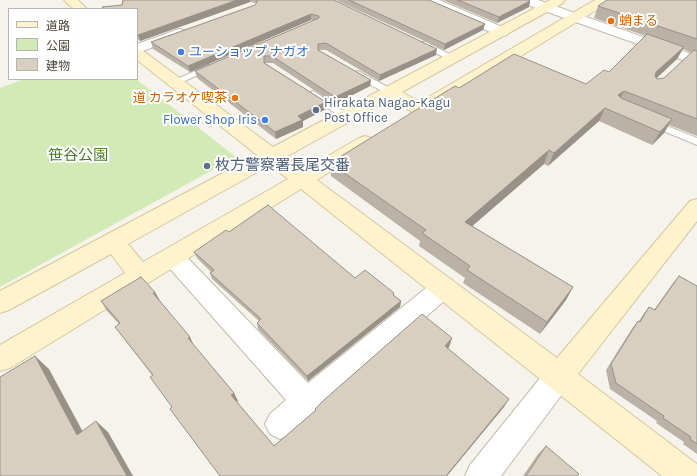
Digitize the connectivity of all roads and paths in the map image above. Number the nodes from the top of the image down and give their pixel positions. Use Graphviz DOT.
graph roads {
  1 [pos="70,0"];
  2 [pos="429,0"];
  3 [pos="526,0"];
  4 [pos="604,0"];
  5 [pos="553,4"];
  6 [pos="80,8"];
  7 [pos="575,17"];
  8 [pos="194,28"];
  9 [pos="502,32"];
  10 [pos="418,41"];
  11 [pos="479,44"];
  12 [pos="138,49"];
  13 [pos="138,54"];
  14 [pos="509,57"];
  15 [pos="453,58"];
  16 [pos="689,60"];
  17 [pos="217,64"];
  18 [pos="349,69"];
  19 [pos="175,82"];
  20 [pos="301,87"];
  21 [pos="390,92"];
  22 [pos="346,116"];
  23 [pos="646,120"];
  24 [pos="381,133"];
  25 [pos="697,142"];
  26 [pos="272,156"];
  27 [pos="302,179"];
  28 [pos="697,206"];
  29 [pos="114,242"];
  30 [pos="173,256"];
  31 [pos="140,276"];
  32 [pos="444,287"];
  33 [pos="0,303"];
  34 [pos="0,359"];
  35 [pos="559,376"];
  36 [pos="307,402"];
  37 [pos="280,424"];
  38 [pos="481,476"];
  39 [pos="687,476"];
  1 -- 6 [label="street"];
  2 -- 9 [label="street"];
  3 -- 5 [label="street"];
  4 -- 7 [label="street"];
  5 -- 7 [label="street"];
  5 -- 9 [label="street"];
  7 -- 14 [label="street"];
  7 -- 16 [label="street"];
  8 -- 12 [label="street"];
  9 -- 11 [label="street"];
  10 -- 15 [label="lane"];
  11 -- 14 [label="street"];
  11 -- 15 [label="street"];
  13 -- 19 [label="street"];
  14 -- 21 [label="street"];
  15 -- 21 [label="street"];
  17 -- 19 [label="lane"];
  18 -- 21 [label="lane"];
  19 -- 26 [label="street"];
  20 -- 22 [label="lane"];
  21 -- 22 [label="street"];
  22 -- 26 [label="street"];
  23 -- 25 [label="lane"];
  24 -- 27 [label="street"];
  26 -- 27 [label="street"];
  26 -- 29 [label="street"];
  27 -- 30 [label="street"];
  27 -- 32 [label="street"];
  28 -- 35 [label="street"];
  29 -- 31 [label="street"];
  29 -- 33 [label="street"];
  30 -- 31 [label="street"];
  30 -- 36 [label="street"];
  31 -- 34 [label="street"];
  32 -- 35 [label="street"];
  32 -- 36 [label="street"];
  35 -- 38 [label="street"];
  35 -- 39 [label="street"];
  36 -- 37 [label="street"];
}
